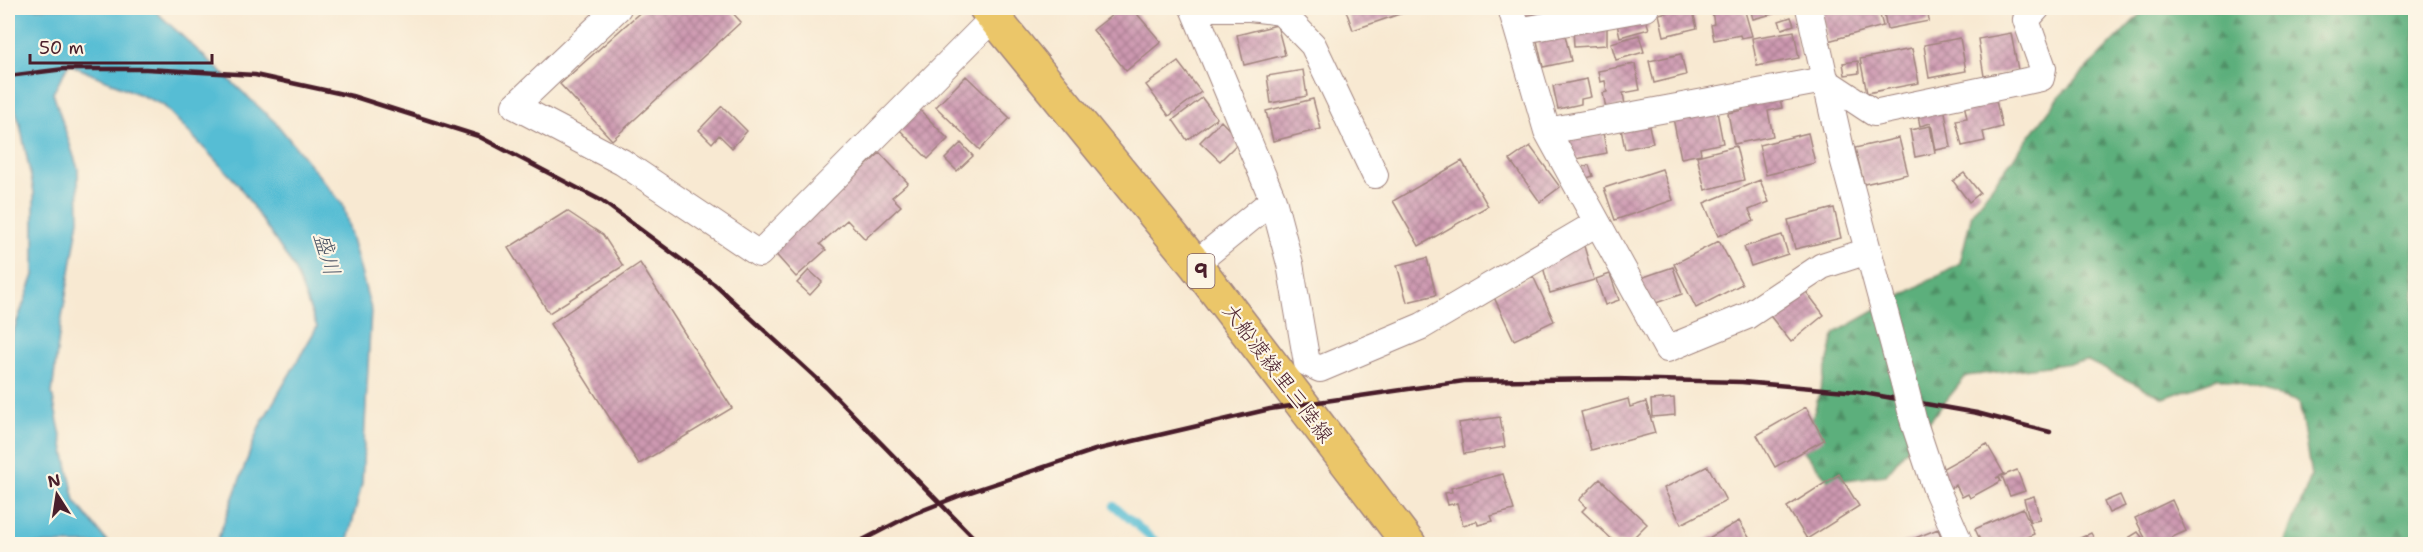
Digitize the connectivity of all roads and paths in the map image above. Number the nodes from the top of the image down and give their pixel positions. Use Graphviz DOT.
graph roads {
  1 [pos="618,8"];
  2 [pos="1193,8"];
  3 [pos="1646,8"];
  4 [pos="1809,8"];
  5 [pos="2037,8"];
  6 [pos="994,11"];
  7 [pos="1514,19"];
  8 [pos="1824,80"];
  9 [pos="1547,130"];
  10 [pos="1375,175"];
  11 [pos="1273,200"];
  12 [pos="1598,223"];
  13 [pos="1868,251"];
  14 [pos="1196,264"];
  15 [pos="1409,544"];
  16 [pos="1960,544"];
  1 -- 6 [label="street"];
  2 -- 10 [label="street"];
  2 -- 11 [label="street"];
  3 -- 7 [label="street"];
  4 -- 8 [label="street"];
  5 -- 8 [label="street"];
  6 -- 14 [label="main road, 大船渡綾里三陸線 / 9"];
  7 -- 9 [label="street"];
  8 -- 9 [label="street"];
  8 -- 13 [label="street"];
  9 -- 12 [label="street"];
  11 -- 12 [label="street"];
  11 -- 14 [label="street"];
  12 -- 13 [label="street"];
  13 -- 16 [label="street, bridge"];
  14 -- 15 [label="main road, 大船渡綾里三陸線 / 9"];
}
